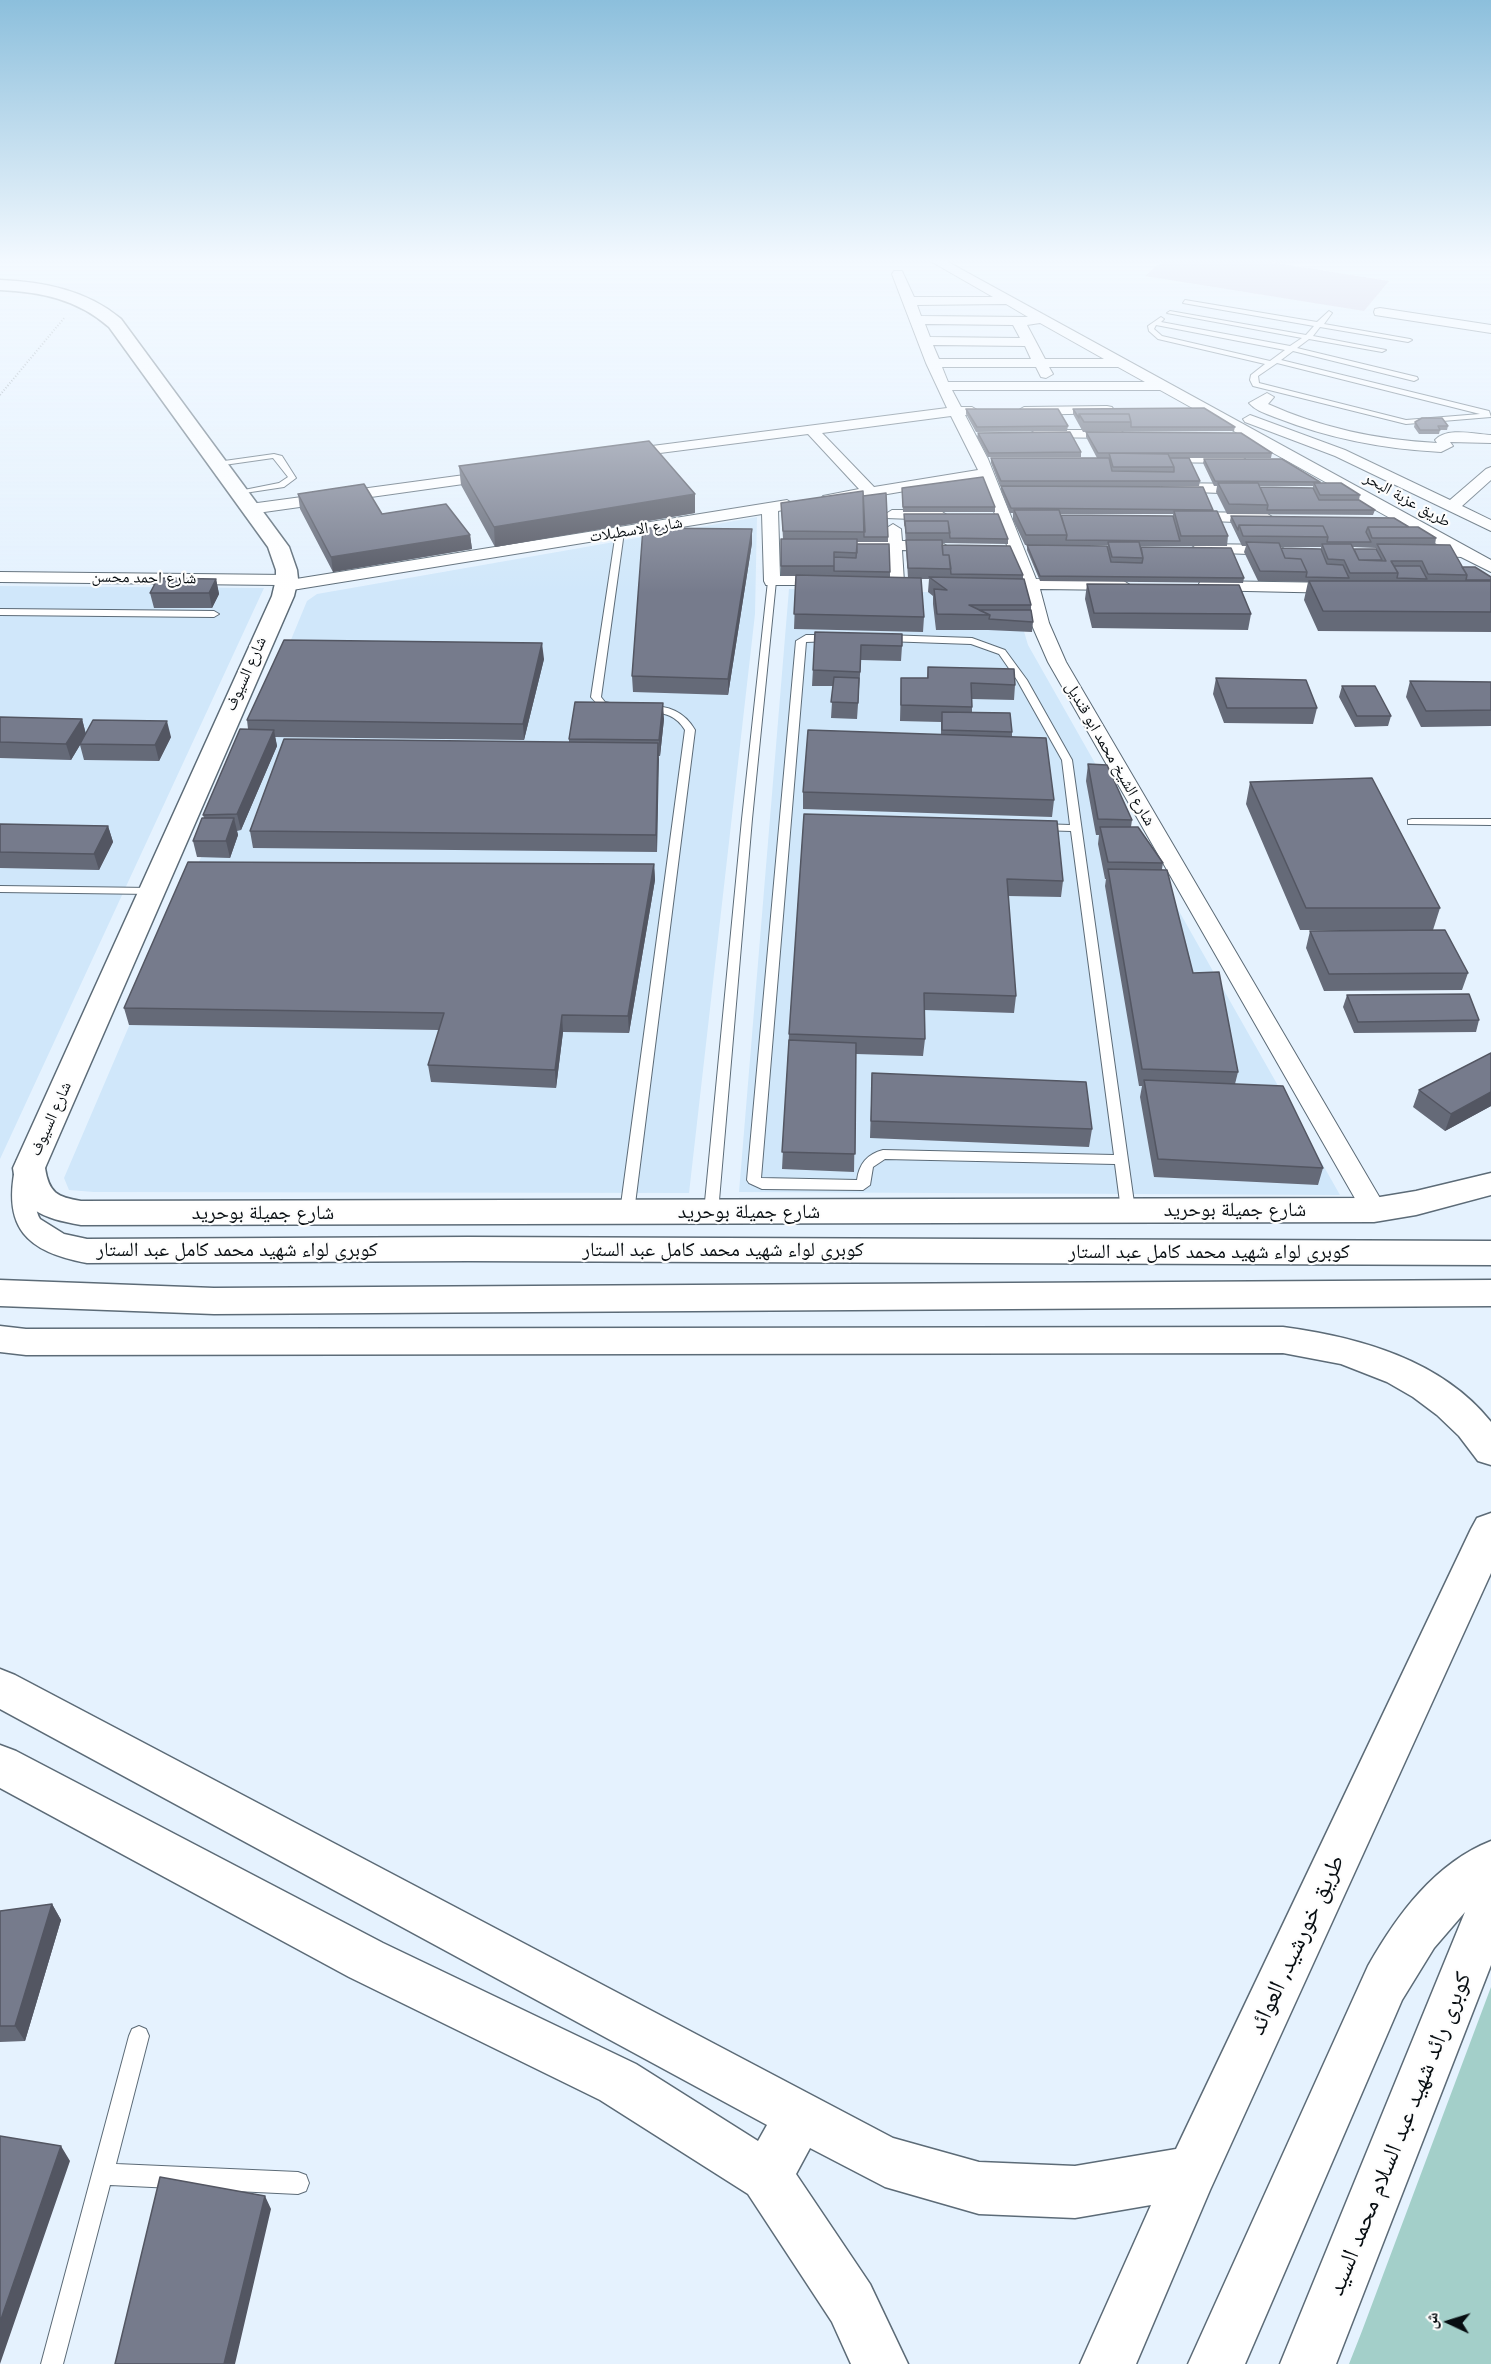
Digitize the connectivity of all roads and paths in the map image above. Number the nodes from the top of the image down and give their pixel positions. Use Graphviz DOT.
graph roads {
  1 [pos="19,372"];
  2 [pos="151,372"];
  3 [pos="937,372"];
  4 [pos="1045,372"];
  5 [pos="1138,372"];
  6 [pos="1259,372"];
  7 [pos="1318,372"];
  8 [pos="1390,372"];
  9 [pos="1414,378"];
  10 [pos="943,386"];
  11 [pos="1052,386"];
  12 [pos="1162,386"];
  13 [pos="0,395"];
  14 [pos="1065,410"];
  15 [pos="1124,410"];
  16 [pos="1171,410"];
  17 [pos="956,411"];
  18 [pos="989,411"];
  19 [pos="1010,411"];
  20 [pos="1209,411"];
  21 [pos="1491,415"];
  22 [pos="812,429"];
  23 [pos="1017,434"];
  24 [pos="1077,434"];
  25 [pos="1134,434"];
  26 [pos="1215,434"];
  27 [pos="1250,434"];
  28 [pos="1491,439"];
  29 [pos="1086,451"];
  30 [pos="607,457"];
  31 [pos="1418,458"];
  32 [pos="1003,459"];
  33 [pos="1136,459"];
  34 [pos="1192,459"];
  35 [pos="1296,459"];
  36 [pos="217,464"];
  37 [pos="1491,472"];
  38 [pos="511,474"];
  39 [pos="991,477"];
  40 [pos="1400,481"];
  41 [pos="1158,488"];
  42 [pos="891,489"];
  43 [pos="1205,489"];
  44 [pos="1261,489"];
  45 [pos="1317,489"];
  46 [pos="1350,489"];
  47 [pos="870,492"];
  48 [pos="244,501"];
  49 [pos="1452,507"];
  50 [pos="771,508"];
  51 [pos="892,515"];
  52 [pos="959,515"];
  53 [pos="981,516"];
  54 [pos="1009,516"];
  55 [pos="1170,517"];
  56 [pos="1218,518"];
  57 [pos="1276,518"];
  58 [pos="1369,519"];
  59 [pos="1404,519"];
  60 [pos="1491,526"];
  61 [pos="620,532"];
  62 [pos="838,545"];
  63 [pos="894,546"];
  64 [pos="960,546"];
  65 [pos="993,547"];
  66 [pos="1015,547"];
  67 [pos="1038,547"];
  68 [pos="1187,549"];
  69 [pos="1233,549"];
  70 [pos="1290,550"];
  71 [pos="1405,551"];
  72 [pos="1462,552"];
  73 [pos="1491,567"];
  74 [pos="0,577"];
  75 [pos="772,581"];
  76 [pos="851,582"];
  77 [pos="874,582"];
  78 [pos="287,583"];
  79 [pos="997,584"];
  80 [pos="1030,584"];
  81 [pos="1134,585"];
  82 [pos="1192,586"];
  83 [pos="1249,586"];
  84 [pos="1353,588"];
  85 [pos="0,612"];
  86 [pos="214,614"];
  87 [pos="847,638"];
  88 [pos="870,638"];
  89 [pos="1412,822"];
  90 [pos="1491,822"];
  91 [pos="1030,826"];
  92 [pos="1076,828"];
  93 [pos="0,889"];
  94 [pos="151,891"];
  95 [pos="1121,1160"];
  96 [pos="29,1168"];
  97 [pos="1491,1184"];
  98 [pos="1128,1210"];
  99 [pos="1374,1210"];
  100 [pos="627,1212"];
  101 [pos="711,1212"];
  102 [pos="1491,1253"];
  103 [pos="0,1293"];
  104 [pos="1491,1293"];
  105 [pos="0,1339"];
  106 [pos="1491,1450"];
  107 [pos="1491,1528"];
  108 [pos="0,1688"];
  109 [pos="0,1765"];
  110 [pos="1491,1863"];
  111 [pos="1491,1905"];
  112 [pos="140,2036"];
  113 [pos="801,2115"];
  114 [pos="1192,2172"];
  115 [pos="104,2174"];
  116 [pos="766,2176"];
  117 [pos="298,2183"];
  118 [pos="52,2364"];
  119 [pos="880,2364"];
  120 [pos="1108,2364"];
  121 [pos="1216,2364"];
  122 [pos="1308,2364"];
  1 -- 13 [label="path"];
  2 -- 36 [label="main road"];
  3 -- 10 [label="street, شارع الشيخ محمد ابو قنديل"];
  4 -- 11 [label="street"];
  5 -- 12 [label="street, طريق عزبة البحر"];
  6 -- 21 [label="lane"];
  7 -- 21 [label="lane"];
  8 -- 9 [label="lane"];
  10 -- 11 [label="street"];
  10 -- 17 [label="street, شارع الشيخ محمد ابو قنديل"];
  11 -- 12 [label="street"];
  11 -- 14 [label="street"];
  12 -- 20 [label="street, طريق عزبة البحر"];
  14 -- 15 [label="street"];
  14 -- 19 [label="street"];
  14 -- 24 [label="street"];
  16 -- 20 [label="street"];
  17 -- 18 [label="street"];
  17 -- 22 [label="street"];
  17 -- 39 [label="street, شارع الشيخ محمد ابو قنديل"];
  20 -- 27 [label="street, طريق عزبة البحر"];
  20 -- 31 [label="street"];
  20 -- 40 [label="street, طريق عزبة البحر"];
  22 -- 30 [label="street"];
  22 -- 47 [label="street"];
  23 -- 24 [label="street"];
  24 -- 25 [label="street"];
  24 -- 29 [label="street"];
  26 -- 27 [label="street"];
  27 -- 35 [label="street, طريق عزبة البحر"];
  28 -- 31 [label="street"];
  31 -- 40 [label="street"];
  32 -- 39 [label="street, شارع الاسطبلات"];
  33 -- 34 [label="street"];
  34 -- 35 [label="street"];
  34 -- 43 [label="street"];
  35 -- 46 [label="street, طريق عزبة البحر"];
  36 -- 48 [label="main road"];
  36 -- 48 [label="lane"];
  37 -- 49 [label="street"];
  38 -- 48 [label="street"];
  39 -- 42 [label="street, شارع الاسطبلات"];
  39 -- 54 [label="street, شارع الشيخ محمد ابو قنديل"];
  40 -- 49 [label="street, طريق عزبة البحر"];
  41 -- 43 [label="street"];
  42 -- 47 [label="street, شارع الاسطبلات"];
  42 -- 51 [label="street"];
  43 -- 44 [label="street"];
  43 -- 56 [label="street"];
  45 -- 46 [label="street"];
  46 -- 59 [label="street, طريق عزبة البحر"];
  47 -- 50 [label="street, شارع الاسطبلات"];
  48 -- 78 [label="main road"];
  49 -- 60 [label="street, طريق عزبة البحر"];
  50 -- 61 [label="street, شارع الاسطبلات"];
  50 -- 75 [label="street"];
  51 -- 52 [label="street"];
  51 -- 63 [label="street"];
  53 -- 54 [label="street"];
  54 -- 66 [label="street, شارع الشيخ محمد ابو قنديل"];
  55 -- 56 [label="street"];
  56 -- 57 [label="street"];
  56 -- 69 [label="street"];
  58 -- 59 [label="street"];
  59 -- 72 [label="street, طريق عزبة البحر"];
  61 -- 78 [label="street, شارع الاسطبلات"];
  61 -- 100 [label="lane"];
  62 -- 63 [label="street"];
  63 -- 64 [label="street"];
  63 -- 77 [label="street"];
  65 -- 66 [label="street"];
  66 -- 67 [label="street"];
  66 -- 80 [label="street, شارع الشيخ محمد ابو قنديل"];
  68 -- 69 [label="street"];
  69 -- 70 [label="street"];
  69 -- 83 [label="street"];
  71 -- 72 [label="street"];
  72 -- 73 [label="street, طريق عزبة البحر"];
  74 -- 78 [label="street, شارع احمد محسن"];
  75 -- 76 [label="street"];
  75 -- 101 [label="lane"];
  78 -- 94 [label="main road, شارع السيوف"];
  79 -- 80 [label="street"];
  80 -- 81 [label="street"];
  80 -- 99 [label="street, شارع الشيخ محمد ابو قنديل"];
  82 -- 83 [label="street"];
  83 -- 84 [label="street"];
  85 -- 86 [label="lane"];
  87 -- 95 [label="lane"];
  88 -- 92 [label="lane"];
  89 -- 90 [label="lane"];
  91 -- 92 [label="lane"];
  92 -- 95 [label="lane"];
  93 -- 94 [label="lane"];
  94 -- 96 [label="main road, شارع السيوف"];
  95 -- 98 [label="lane"];
  96 -- 100 [label="main road, شارع جميلة بوحريد"];
  96 -- 102 [label="main road, كوبرى لواء شهيد محمد كامل عبد الستار"];
  97 -- 99 [label="main road, شارع جميلة بوحريد"];
  98 -- 99 [label="main road, شارع جميلة بوحريد"];
  98 -- 101 [label="main road, شارع جميلة بوحريد"];
  100 -- 101 [label="main road, شارع جميلة بوحريد"];
  103 -- 104 [label="main road, كوبرى لواء شهيد محمد كامل عبد الستار"];
  105 -- 106 [label="main road"];
  107 -- 114 [label="main road, طريق خورشيد, العوائد"];
  108 -- 113 [label="main road"];
  109 -- 116 [label="main road"];
  110 -- 121 [label="main road"];
  111 -- 122 [label="main road, كوبرى رائد شهيد عبد السلام محمد السيد"];
  112 -- 115 [label="lane"];
  113 -- 114 [label="main road"];
  113 -- 116 [label="main road"];
  114 -- 120 [label="main road, طريق خورشيد, العوائد"];
  115 -- 117 [label="lane"];
  115 -- 118 [label="lane"];
  116 -- 119 [label="main road"];
}
